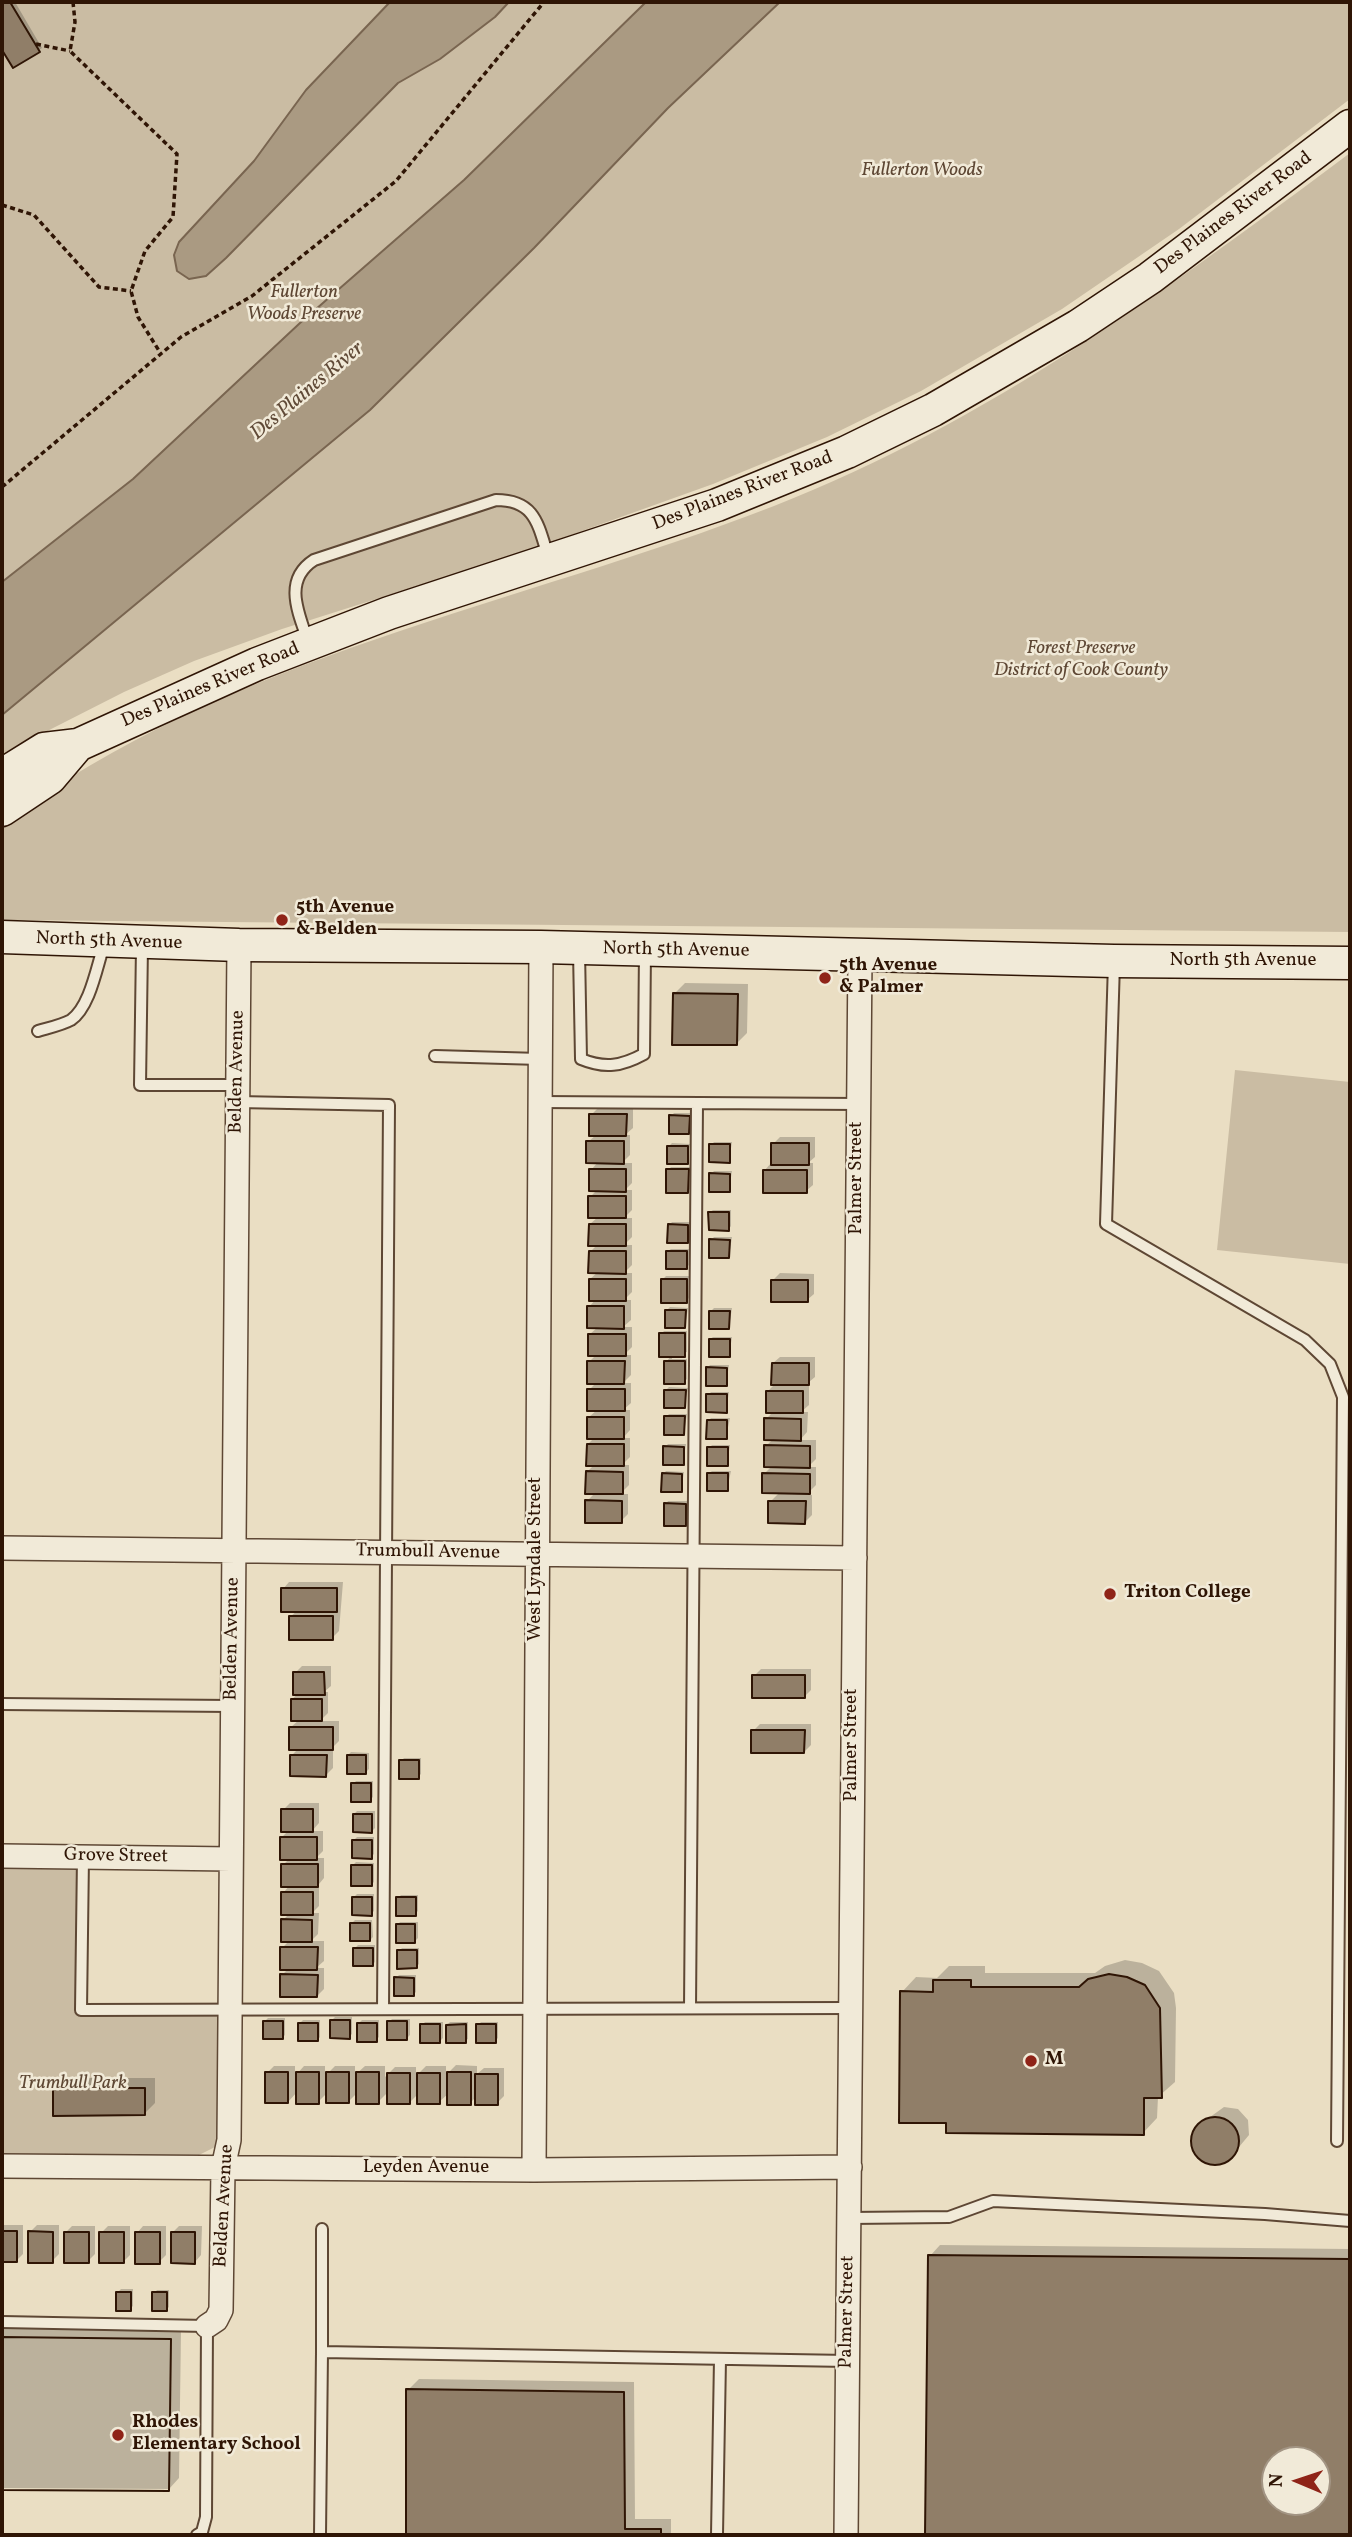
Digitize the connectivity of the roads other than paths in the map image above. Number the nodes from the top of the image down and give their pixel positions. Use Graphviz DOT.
graph roads {
  1 [pos="1350,126"];
  2 [pos="550,562"];
  3 [pos="309,644"];
  4 [pos="78,745"];
  5 [pos="2,775"];
  6 [pos="2,810"];
  7 [pos="11,941"];
  8 [pos="105,942"];
  9 [pos="142,943"];
  10 [pos="239,946"];
  11 [pos="541,947"];
  12 [pos="579,948"];
  13 [pos="645,950"];
  14 [pos="860,956"];
  15 [pos="1114,961"];
  16 [pos="1350,963"];
  17 [pos="38,1031"];
  18 [pos="435,1056"];
  19 [pos="540,1059"];
  20 [pos="238,1094"];
  21 [pos="540,1102"];
  22 [pos="697,1104"];
  23 [pos="859,1104"];
  24 [pos="2,1548"];
  25 [pos="234,1551"];
  26 [pos="386,1553"];
  27 [pos="537,1554"];
  28 [pos="694,1556"];
  29 [pos="855,1558"];
  30 [pos="1346,1643"];
  31 [pos="2,1704"];
  32 [pos="232,1706"];
  33 [pos="1345,1813"];
  34 [pos="2,1856"];
  35 [pos="83,1857"];
  36 [pos="231,1859"];
  37 [pos="690,2008"];
  38 [pos="851,2008"];
  39 [pos="383,2009"];
  40 [pos="535,2009"];
  41 [pos="231,2010"];
  42 [pos="1337,2141"];
  43 [pos="2,2166"];
  44 [pos="850,2167"];
  45 [pos="223,2168"];
  46 [pos="534,2170"];
  47 [pos="849,2218"];
  48 [pos="1350,2221"];
  49 [pos="322,2230"];
  50 [pos="2,2322"];
  51 [pos="206,2326"];
  52 [pos="322,2352"];
  53 [pos="720,2359"];
  54 [pos="848,2361"];
  55 [pos="197,2535"];
  56 [pos="320,2535"];
  57 [pos="718,2535"];
  58 [pos="846,2535"];
  1 -- 2 [label="main road, Des Plaines River Road"];
  2 -- 3 [label="main road, Des Plaines River Road"];
  2 -- 3 [label="lane"];
  3 -- 4 [label="main road, Des Plaines River Road"];
  4 -- 5 [label="main road, Des Plaines River Road"];
  4 -- 6 [label="main road, Des Plaines River Road"];
  7 -- 8 [label="main road, North 5th Avenue"];
  8 -- 9 [label="main road, North 5th Avenue"];
  8 -- 17 [label="lane"];
  9 -- 10 [label="main road, North 5th Avenue"];
  9 -- 20 [label="lane"];
  10 -- 11 [label="main road, North 5th Avenue"];
  10 -- 20 [label="street, Belden Avenue"];
  11 -- 12 [label="main road, North 5th Avenue"];
  11 -- 19 [label="street, West Lyndale Street"];
  12 -- 13 [label="main road, North 5th Avenue"];
  12 -- 13 [label="lane"];
  13 -- 14 [label="main road, North 5th Avenue"];
  14 -- 15 [label="main road, North 5th Avenue"];
  14 -- 23 [label="street, Palmer Street"];
  15 -- 16 [label="main road, North 5th Avenue"];
  15 -- 30 [label="lane"];
  18 -- 19 [label="lane"];
  19 -- 21 [label="street, West Lyndale Street"];
  20 -- 25 [label="street, Belden Avenue"];
  20 -- 26 [label="lane"];
  21 -- 22 [label="lane"];
  21 -- 27 [label="street, West Lyndale Street"];
  22 -- 23 [label="lane"];
  22 -- 28 [label="lane"];
  23 -- 29 [label="street, Palmer Street"];
  24 -- 25 [label="street, Trumbull Avenue"];
  25 -- 26 [label="street, Trumbull Avenue"];
  25 -- 32 [label="street, Belden Avenue"];
  26 -- 27 [label="street, Trumbull Avenue"];
  26 -- 39 [label="lane"];
  27 -- 28 [label="street, Trumbull Avenue"];
  27 -- 40 [label="street, West Lyndale Street"];
  28 -- 29 [label="street, Trumbull Avenue"];
  28 -- 37 [label="lane"];
  29 -- 38 [label="street, Palmer Street"];
  30 -- 33 [label="lane"];
  31 -- 32 [label="lane"];
  32 -- 36 [label="street, Belden Avenue"];
  33 -- 42 [label="lane"];
  34 -- 35 [label="street, Grove Street"];
  35 -- 36 [label="street, Grove Street"];
  35 -- 41 [label="lane"];
  36 -- 41 [label="street, Belden Avenue"];
  37 -- 38 [label="lane"];
  37 -- 40 [label="lane"];
  38 -- 44 [label="street, Palmer Street"];
  39 -- 40 [label="lane"];
  39 -- 41 [label="lane"];
  40 -- 46 [label="street, West Lyndale Street"];
  41 -- 45 [label="street, Belden Avenue"];
  43 -- 45 [label="street, Leyden Avenue"];
  44 -- 46 [label="street, Leyden Avenue"];
  44 -- 47 [label="street, Palmer Street"];
  45 -- 46 [label="street, Leyden Avenue"];
  45 -- 51 [label="street, Belden Avenue"];
  47 -- 48 [label="lane"];
  47 -- 54 [label="street, Palmer Street"];
  49 -- 52 [label="lane"];
  50 -- 51 [label="lane"];
  51 -- 55 [label="lane"];
  52 -- 53 [label="lane"];
  52 -- 56 [label="lane"];
  53 -- 54 [label="lane"];
  53 -- 57 [label="lane"];
  54 -- 58 [label="street, Palmer Street"];
}
